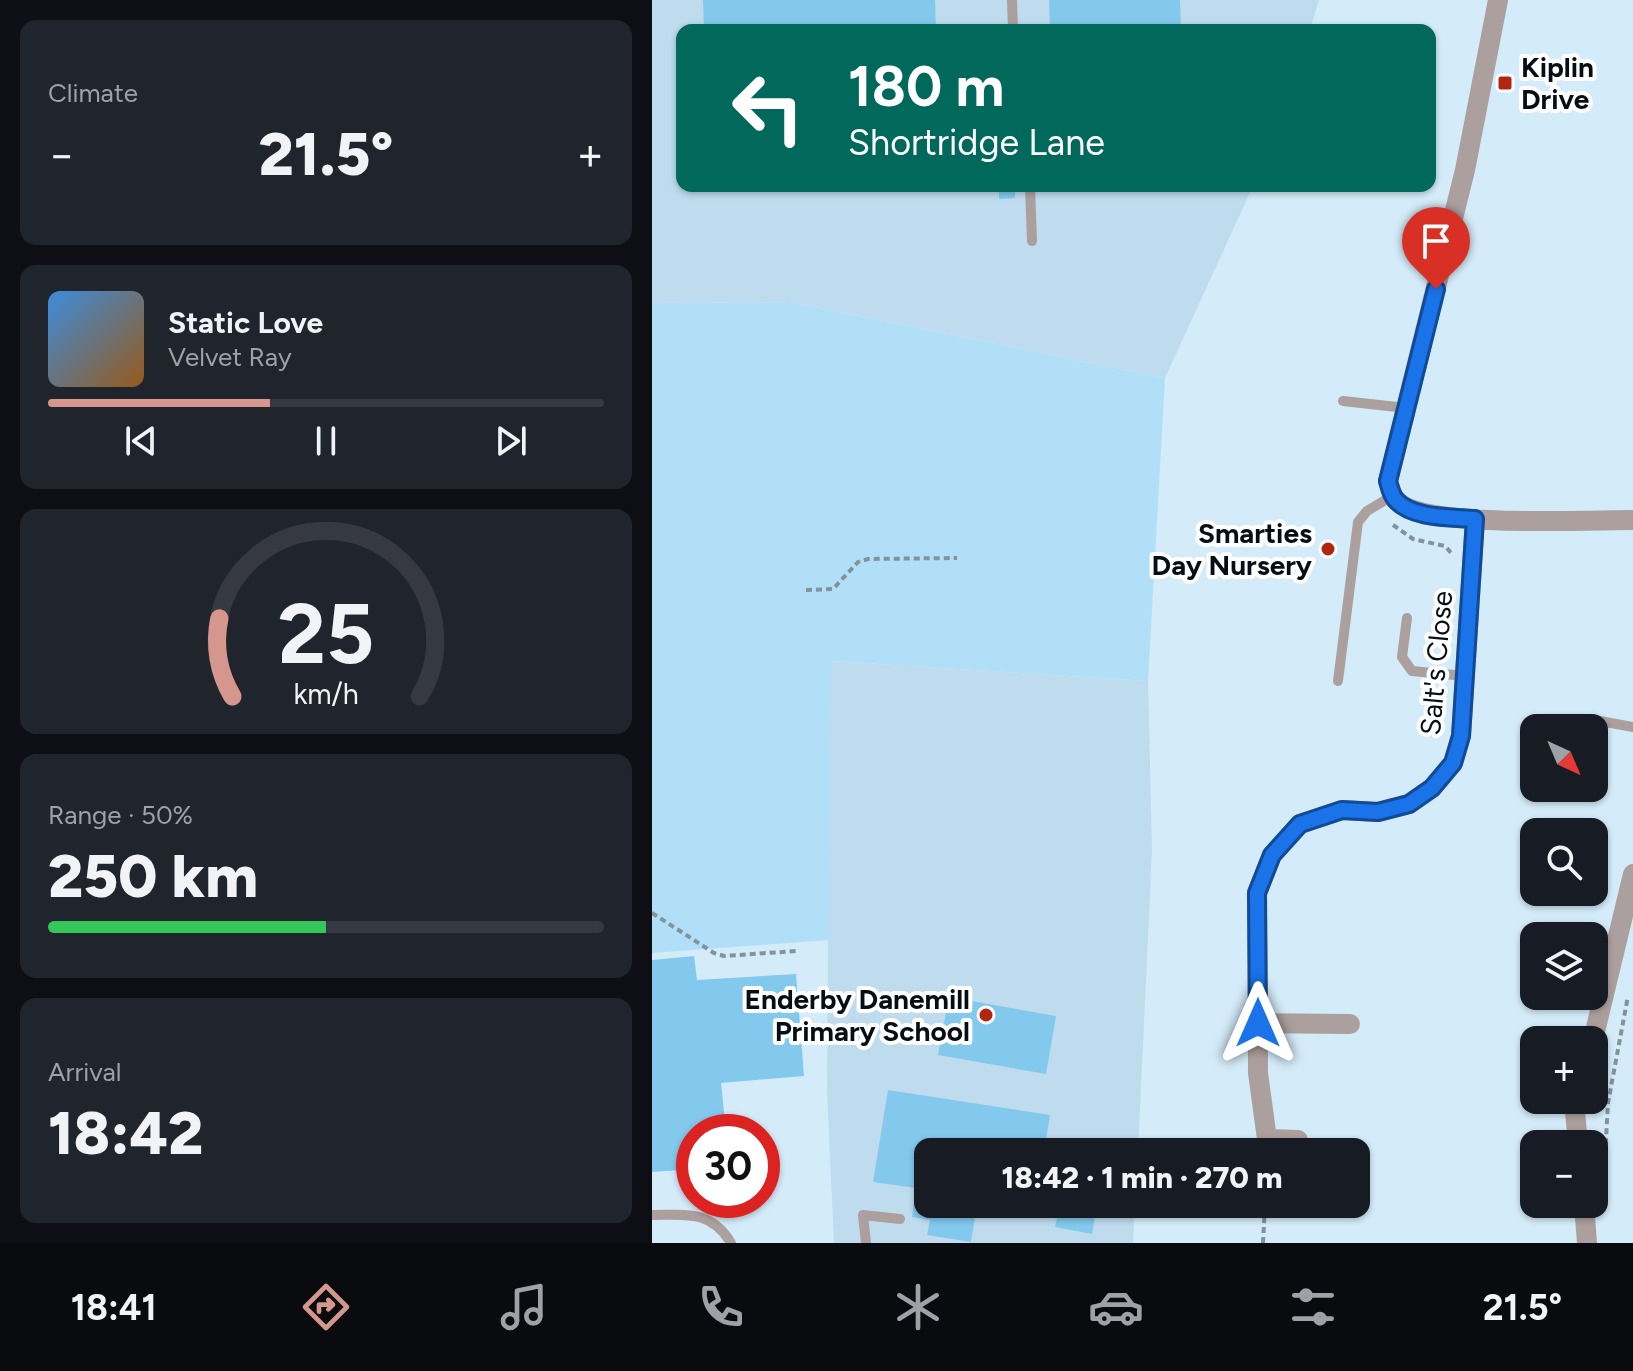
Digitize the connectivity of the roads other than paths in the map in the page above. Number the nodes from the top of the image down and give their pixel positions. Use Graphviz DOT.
graph roads {
  1 [pos="1012,0"];
  2 [pos="1498,0"];
  3 [pos="1013,24"];
  4 [pos="1030,192"];
  5 [pos="1032,241"];
  6 [pos="1343,401"];
  7 [pos="1406,408"];
  8 [pos="1391,501"];
  9 [pos="1475,519"];
  10 [pos="1633,520"];
  11 [pos="1407,618"];
  12 [pos="1465,676"];
  13 [pos="1338,681"];
  14 [pos="1608,722"];
  15 [pos="1633,727"];
  16 [pos="1633,874"];
  17 [pos="1258,1023"];
  18 [pos="1350,1024"];
  19 [pos="1596,1026"];
  20 [pos="1262,1138"];
  21 [pos="652,1215"];
  22 [pos="1591,1218"];
  23 [pos="900,1219"];
  24 [pos="730,1240"];
  25 [pos="866,1243"];
  26 [pos="1587,1243"];
  1 -- 3 [label="lane"];
  2 -- 7 [label="street"];
  4 -- 5 [label="lane"];
  6 -- 7 [label="lane"];
  7 -- 8 [label="street"];
  8 -- 9 [label="street"];
  8 -- 13 [label="lane"];
  9 -- 10 [label="street"];
  9 -- 12 [label="street, Salt's Close"];
  11 -- 12 [label="lane"];
  12 -- 17 [label="street, Salt's Close"];
  14 -- 15 [label="lane"];
  16 -- 19 [label="street"];
  17 -- 18 [label="street"];
  17 -- 20 [label="street, Salt's Close"];
  21 -- 24 [label="lane"];
  22 -- 26 [label="street"];
  23 -- 25 [label="lane"];
}
